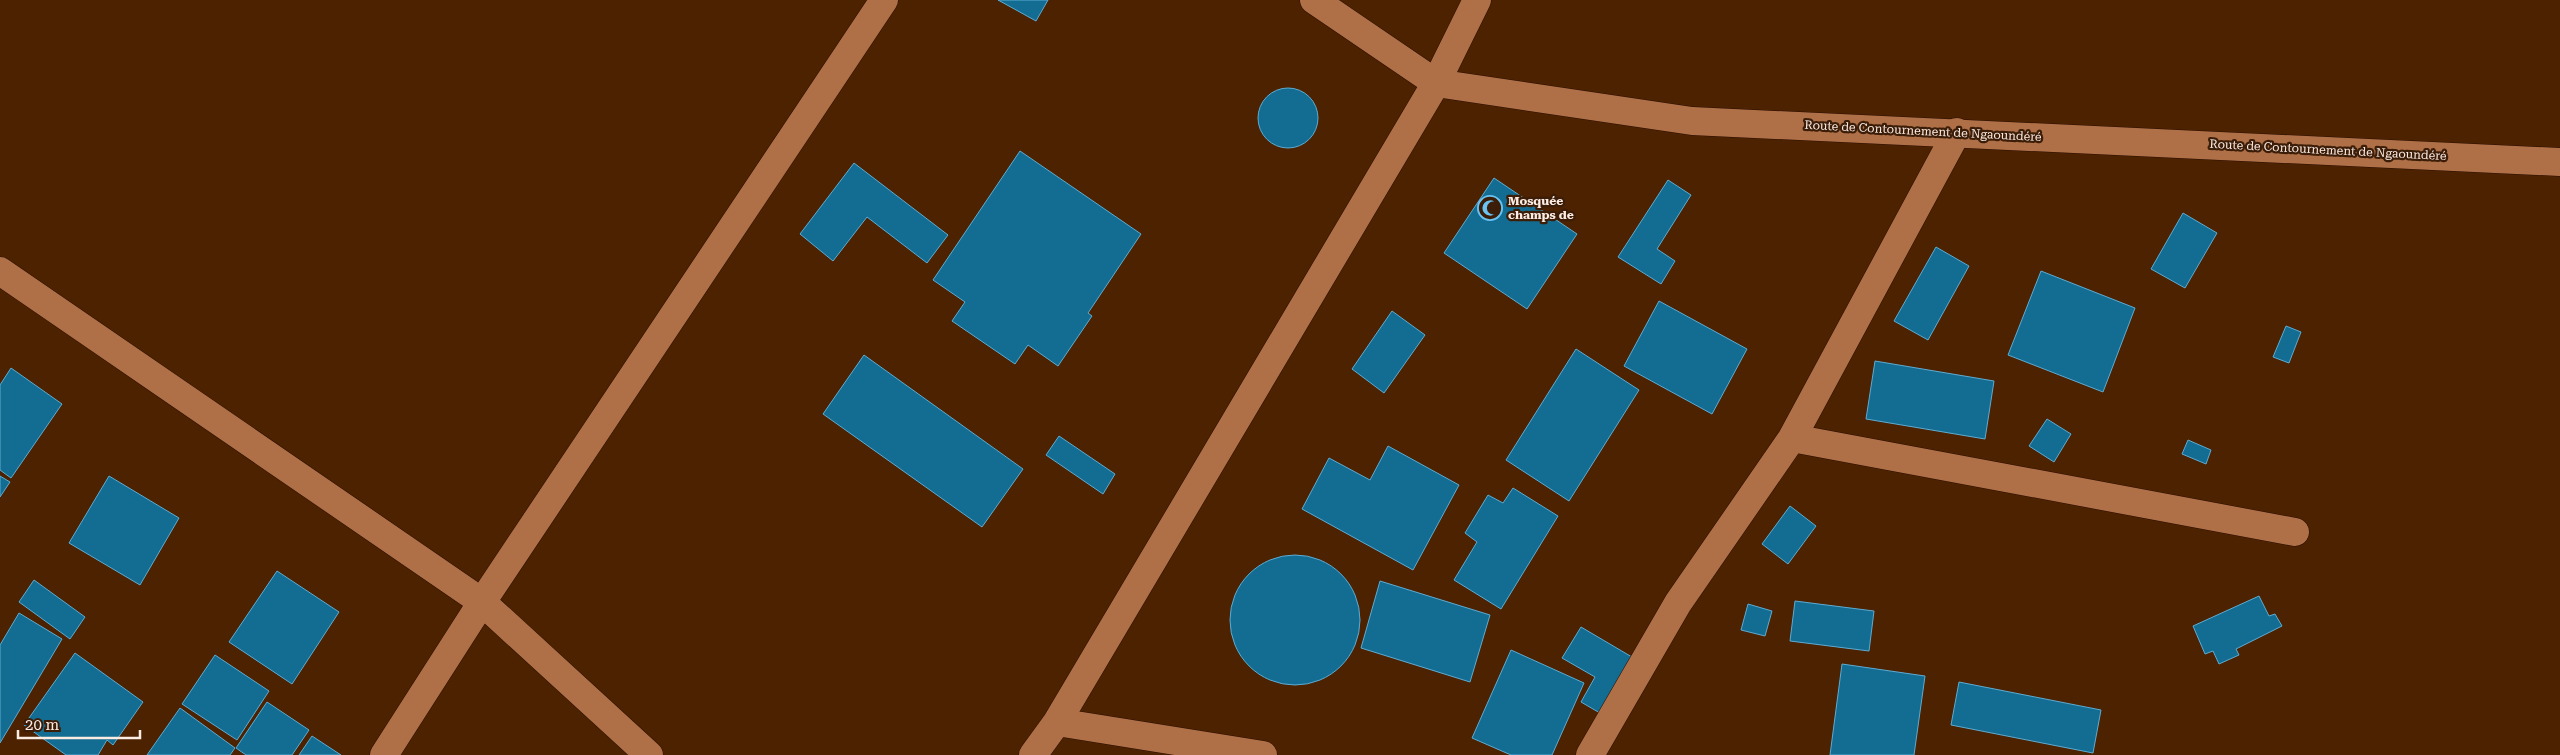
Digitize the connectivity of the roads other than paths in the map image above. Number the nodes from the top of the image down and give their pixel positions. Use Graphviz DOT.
graph roads {
  1 [pos="884,0"];
  2 [pos="1314,0"];
  3 [pos="1477,0"];
  4 [pos="1436,83"];
  5 [pos="1957,132"];
  6 [pos="2560,162"];
  7 [pos="0,271"];
  8 [pos="1792,438"];
  9 [pos="2295,532"];
  10 [pos="482,602"];
  11 [pos="1057,722"];
  12 [pos="384,755"];
  13 [pos="649,755"];
  14 [pos="1034,755"];
  15 [pos="1263,755"];
  16 [pos="1590,755"];
  1 -- 10 [label="street"];
  2 -- 4 [label="street, Route de Contournement de Ngaoundéré"];
  3 -- 4 [label="street"];
  4 -- 5 [label="street, Route de Contournement de Ngaoundéré"];
  4 -- 11 [label="street"];
  5 -- 6 [label="street, Route de Contournement de Ngaoundéré"];
  5 -- 8 [label="street"];
  7 -- 10 [label="street"];
  8 -- 9 [label="street"];
  8 -- 16 [label="street"];
  10 -- 12 [label="street"];
  10 -- 13 [label="street"];
  11 -- 14 [label="street"];
  11 -- 15 [label="street"];
}
